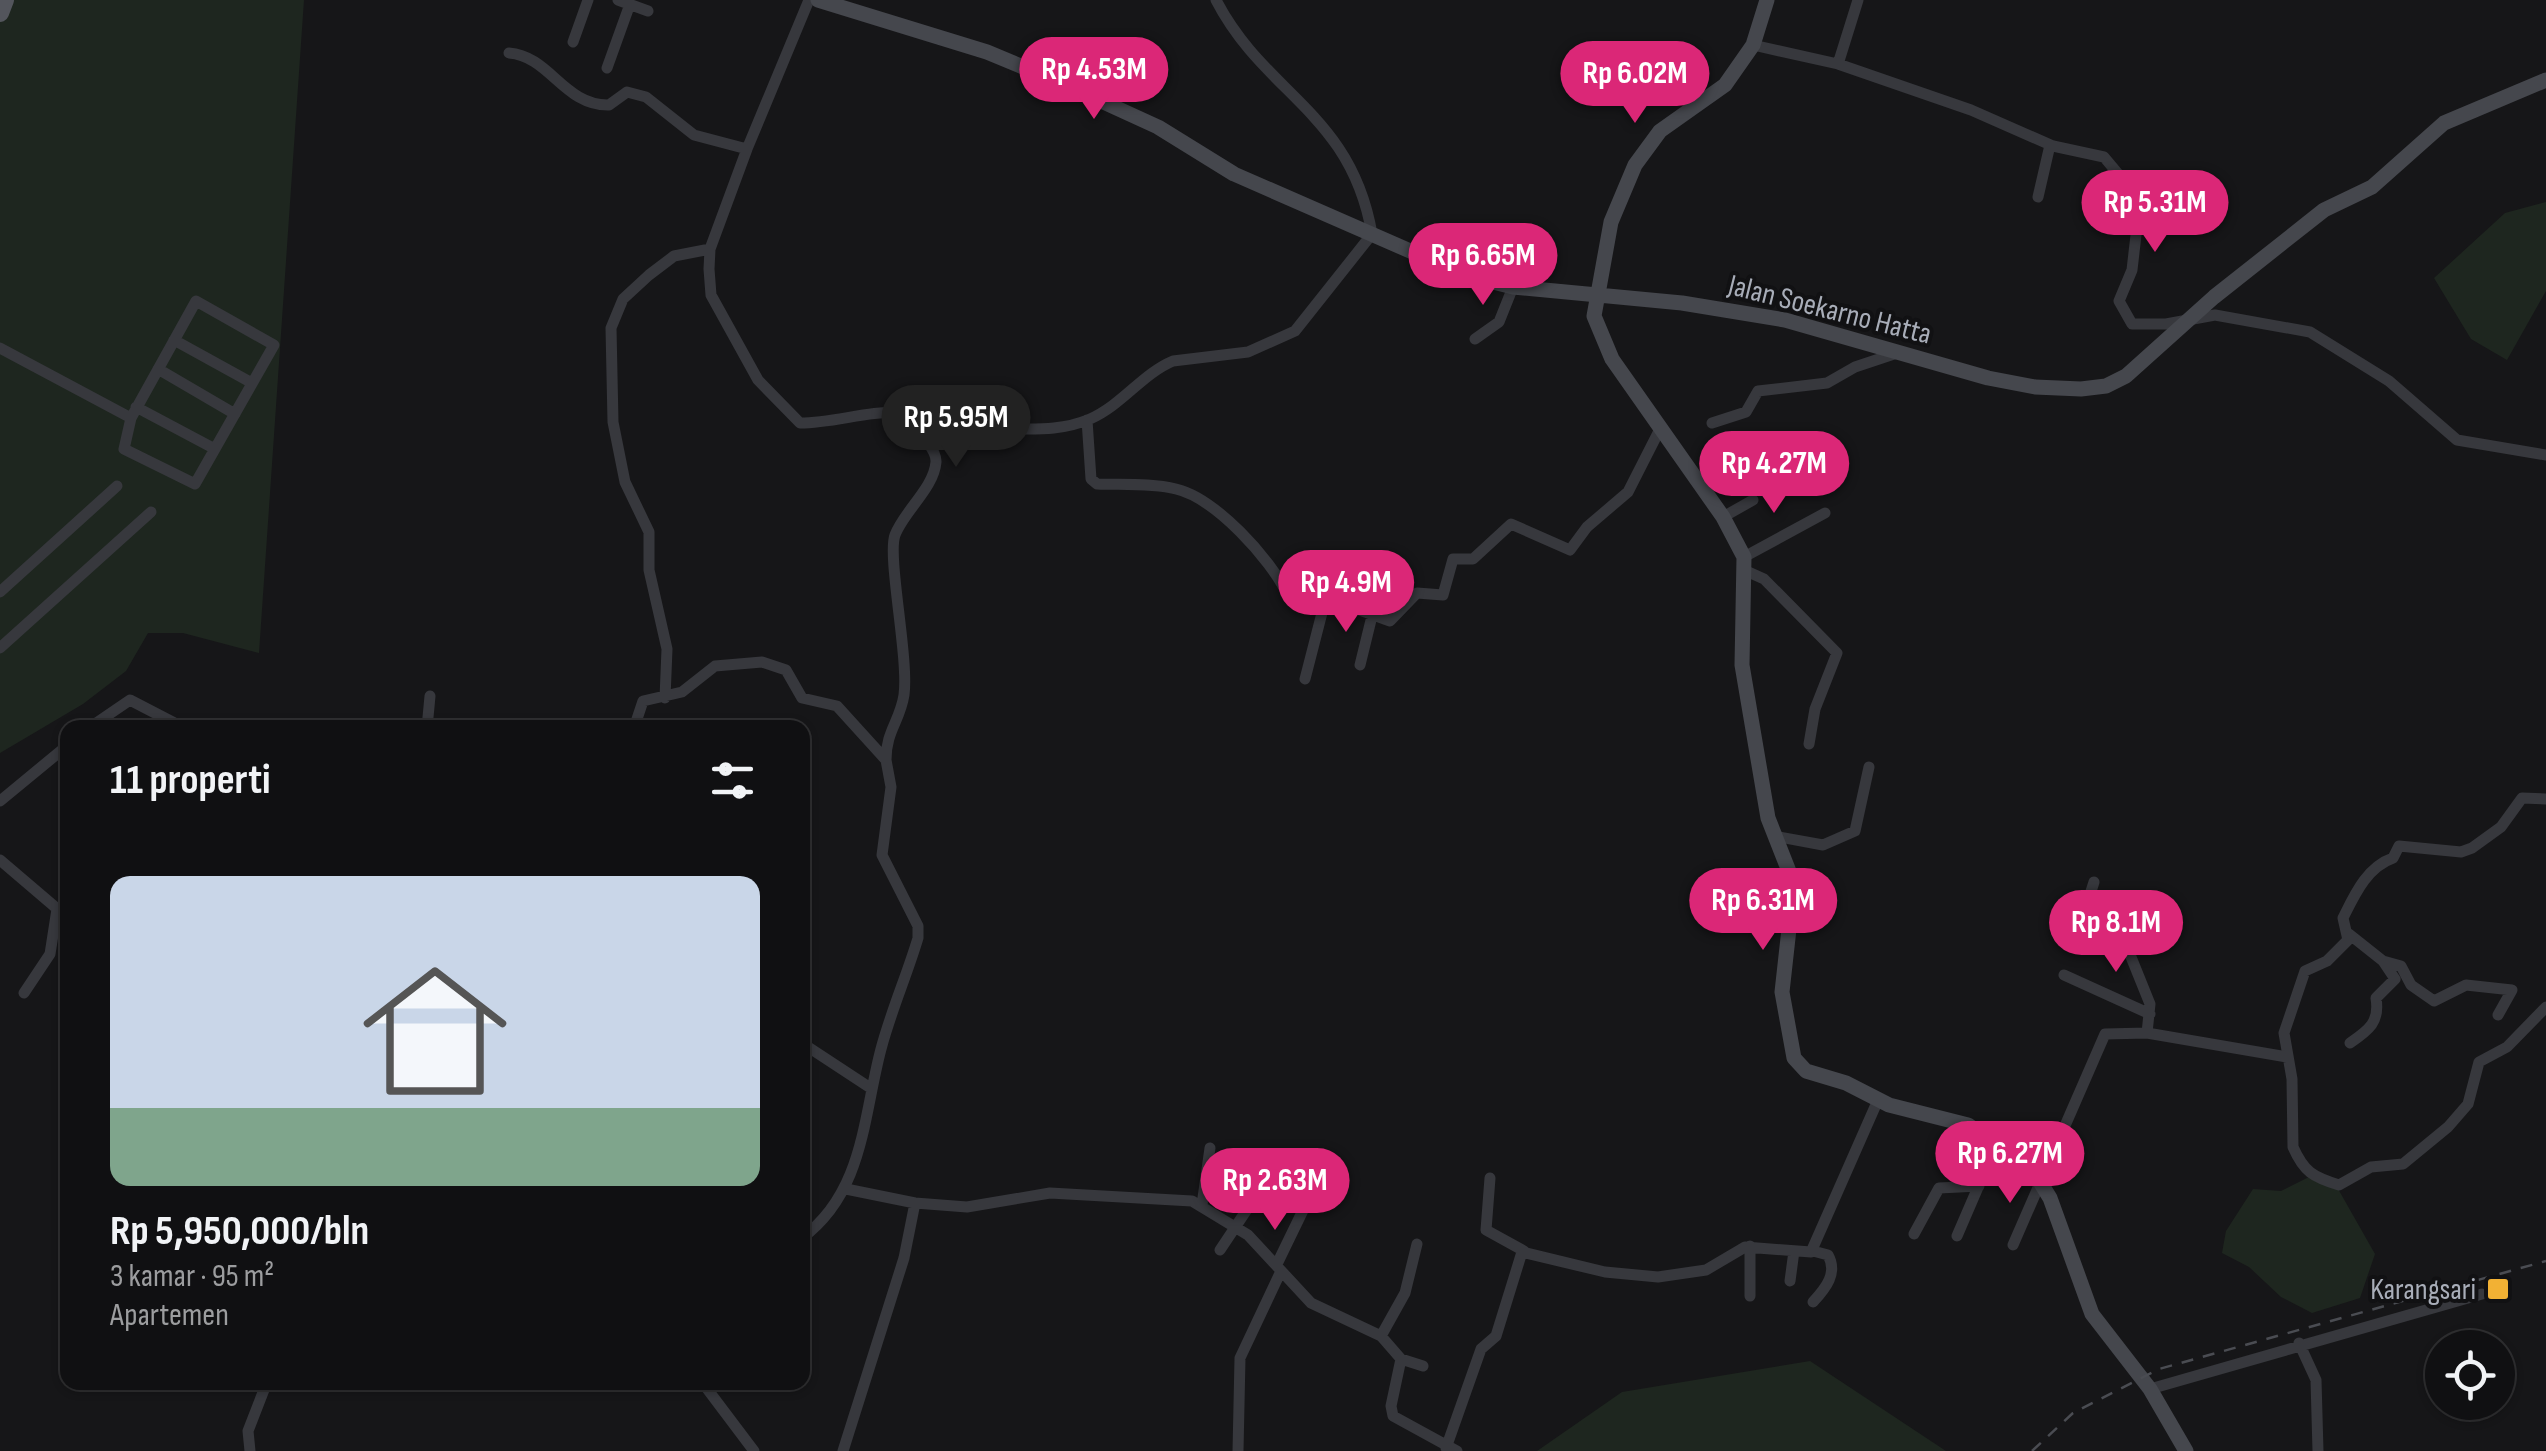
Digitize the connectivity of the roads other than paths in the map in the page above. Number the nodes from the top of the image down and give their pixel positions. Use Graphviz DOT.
graph roads {
  1 [pos="5,0"];
  2 [pos="588,0"];
  3 [pos="809,0"];
  4 [pos="818,0"];
  5 [pos="1216,0"];
  6 [pos="1767,0"];
  7 [pos="1858,0"];
  8 [pos="624,2"];
  9 [pos="648,11"];
  10 [pos="0,13"];
  11 [pos="573,42"];
  12 [pos="1753,44"];
  13 [pos="509,53"];
  14 [pos="1838,64"];
  15 [pos="607,68"];
  16 [pos="2546,80"];
  17 [pos="2050,145"];
  18 [pos="746,149"];
  19 [pos="2038,197"];
  20 [pos="1372,234"];
  21 [pos="710,249"];
  22 [pos="1513,287"];
  23 [pos="1594,296"];
  24 [pos="2191,318"];
  25 [pos="1475,339"];
  26 [pos="174,340"];
  27 [pos="0,348"];
  28 [pos="1900,352"];
  29 [pos="158,369"];
  30 [pos="252,383"];
  31 [pos="134,412"];
  32 [pos="235,414"];
  33 [pos="1087,420"];
  34 [pos="1712,423"];
  35 [pos="1660,430"];
  36 [pos="928,446"];
  37 [pos="215,449"];
  38 [pos="2546,456"];
  39 [pos="117,486"];
  40 [pos="1753,500"];
  41 [pos="150,512"];
  42 [pos="1826,513"];
  43 [pos="1723,517"];
  44 [pos="1744,563"];
  45 [pos="1332,574"];
  46 [pos="0,592"];
  47 [pos="1287,594"];
  48 [pos="1324,597"];
  49 [pos="1372,616"];
  50 [pos="0,648"];
  51 [pos="1360,665"];
  52 [pos="1305,679"];
  53 [pos="430,696"];
  54 [pos="665,698"];
  55 [pos="101,720"];
  56 [pos="169,720"];
  57 [pos="428,720"];
  58 [pos="636,720"];
  59 [pos="1808,744"];
  60 [pos="60,751"];
  61 [pos="886,760"];
  62 [pos="1869,767"];
  63 [pos="2546,799"];
  64 [pos="0,801"];
  65 [pos="1774,836"];
  66 [pos="0,860"];
  67 [pos="2094,882"];
  68 [pos="60,912"];
  69 [pos="60,921"];
  70 [pos="2350,934"];
  71 [pos="2383,961"];
  72 [pos="2064,975"];
  73 [pos="24,993"];
  74 [pos="2546,1007"];
  75 [pos="2150,1014"];
  76 [pos="2498,1016"];
  77 [pos="2147,1033"];
  78 [pos="2350,1043"];
  79 [pos="810,1048"];
  80 [pos="2287,1057"];
  81 [pos="872,1089"];
  82 [pos="1878,1100"];
  83 [pos="1968,1124"];
  84 [pos="1210,1148"];
  85 [pos="1275,1154"];
  86 [pos="1490,1178"];
  87 [pos="2043,1184"];
  88 [pos="1979,1186"];
  89 [pos="846,1189"];
  90 [pos="1308,1200"];
  91 [pos="916,1203"];
  92 [pos="1202,1205"];
  93 [pos="1234,1225"];
  94 [pos="810,1231"];
  95 [pos="1914,1234"];
  96 [pos="1957,1236"];
  97 [pos="1416,1244"];
  98 [pos="2014,1245"];
  99 [pos="1750,1246"];
  100 [pos="1220,1250"];
  101 [pos="1524,1251"];
  102 [pos="1813,1251"];
  103 [pos="1794,1252"];
  104 [pos="1279,1267"];
  105 [pos="1790,1281"];
  106 [pos="2482,1294"];
  107 [pos="1750,1296"];
  108 [pos="1813,1302"];
  109 [pos="1380,1336"];
  110 [pos="2299,1344"];
  111 [pos="1401,1359"];
  112 [pos="1423,1366"];
  113 [pos="2150,1388"];
  114 [pos="263,1390"];
  115 [pos="708,1390"];
  116 [pos="1450,1449"];
  117 [pos="250,1451"];
  118 [pos="754,1451"];
  119 [pos="843,1451"];
  120 [pos="1238,1451"];
  121 [pos="2186,1451"];
  122 [pos="2318,1451"];
  1 -- 10 [label="main road"];
  2 -- 11 [label="street"];
  3 -- 18 [label="street"];
  4 -- 20 [label="street, Jalan Soekarno Hatta"];
  5 -- 20 [label="street"];
  6 -- 12 [label="street"];
  7 -- 14 [label="street"];
  8 -- 9 [label="street"];
  8 -- 15 [label="street"];
  12 -- 14 [label="street"];
  12 -- 23 [label="street"];
  13 -- 18 [label="street"];
  14 -- 17 [label="street"];
  16 -- 24 [label="street, Jalan Soekarno Hatta"];
  17 -- 19 [label="street"];
  17 -- 24 [label="street"];
  18 -- 21 [label="street"];
  20 -- 22 [label="street, Jalan Soekarno Hatta"];
  20 -- 33 [label="street"];
  21 -- 36 [label="street"];
  21 -- 54 [label="street"];
  22 -- 23 [label="street, Jalan Soekarno Hatta"];
  22 -- 25 [label="street"];
  23 -- 28 [label="street, Jalan Soekarno Hatta"];
  23 -- 35 [label="street"];
  24 -- 28 [label="street, Jalan Soekarno Hatta"];
  24 -- 38 [label="street"];
  26 -- 29 [label="street"];
  26 -- 30 [label="street"];
  26 -- 30 [label="street"];
  27 -- 31 [label="street"];
  28 -- 34 [label="street"];
  29 -- 31 [label="street"];
  29 -- 32 [label="street"];
  30 -- 32 [label="street"];
  31 -- 37 [label="street"];
  31 -- 37 [label="street"];
  32 -- 37 [label="street"];
  33 -- 36 [label="street"];
  33 -- 47 [label="street"];
  35 -- 43 [label="street"];
  35 -- 49 [label="street"];
  36 -- 61 [label="street"];
  39 -- 46 [label="street"];
  40 -- 43 [label="street"];
  41 -- 50 [label="street"];
  42 -- 44 [label="street"];
  43 -- 44 [label="street"];
  44 -- 59 [label="street"];
  44 -- 65 [label="street"];
  45 -- 48 [label="street"];
  48 -- 49 [label="street"];
  48 -- 52 [label="street"];
  49 -- 51 [label="street"];
  53 -- 57 [label="street"];
  54 -- 58 [label="street"];
  54 -- 61 [label="street"];
  55 -- 56 [label="street"];
  60 -- 64 [label="street"];
  61 -- 81 [label="street"];
  62 -- 65 [label="street"];
  63 -- 70 [label="street"];
  65 -- 82 [label="street"];
  66 -- 68 [label="street"];
  67 -- 75 [label="street"];
  69 -- 73 [label="street"];
  70 -- 71 [label="street"];
  70 -- 80 [label="street"];
  71 -- 76 [label="street"];
  71 -- 78 [label="street"];
  72 -- 75 [label="street"];
  74 -- 80 [label="street"];
  75 -- 77 [label="street"];
  77 -- 80 [label="street"];
  77 -- 87 [label="street"];
  79 -- 81 [label="street"];
  81 -- 89 [label="street"];
  82 -- 83 [label="street"];
  82 -- 102 [label="street"];
  83 -- 87 [label="street"];
  83 -- 88 [label="street"];
  84 -- 92 [label="street"];
  85 -- 93 [label="street"];
  86 -- 101 [label="street"];
  87 -- 98 [label="street"];
  87 -- 113 [label="street"];
  88 -- 95 [label="street"];
  88 -- 96 [label="street"];
  89 -- 91 [label="street"];
  89 -- 94 [label="street"];
  90 -- 104 [label="street"];
  91 -- 92 [label="street"];
  91 -- 119 [label="street"];
  92 -- 93 [label="street"];
  93 -- 100 [label="street"];
  93 -- 104 [label="street"];
  97 -- 109 [label="street"];
  99 -- 101 [label="street"];
  99 -- 103 [label="street"];
  99 -- 107 [label="street"];
  101 -- 116 [label="street"];
  102 -- 103 [label="street"];
  102 -- 108 [label="street"];
  103 -- 105 [label="street"];
  104 -- 109 [label="street"];
  104 -- 120 [label="street"];
  106 -- 110 [label="street"];
  109 -- 111 [label="street"];
  110 -- 113 [label="street"];
  110 -- 122 [label="street"];
  111 -- 112 [label="street"];
  111 -- 116 [label="street"];
  113 -- 121 [label="street"];
  114 -- 117 [label="street"];
  115 -- 118 [label="street"];
}
